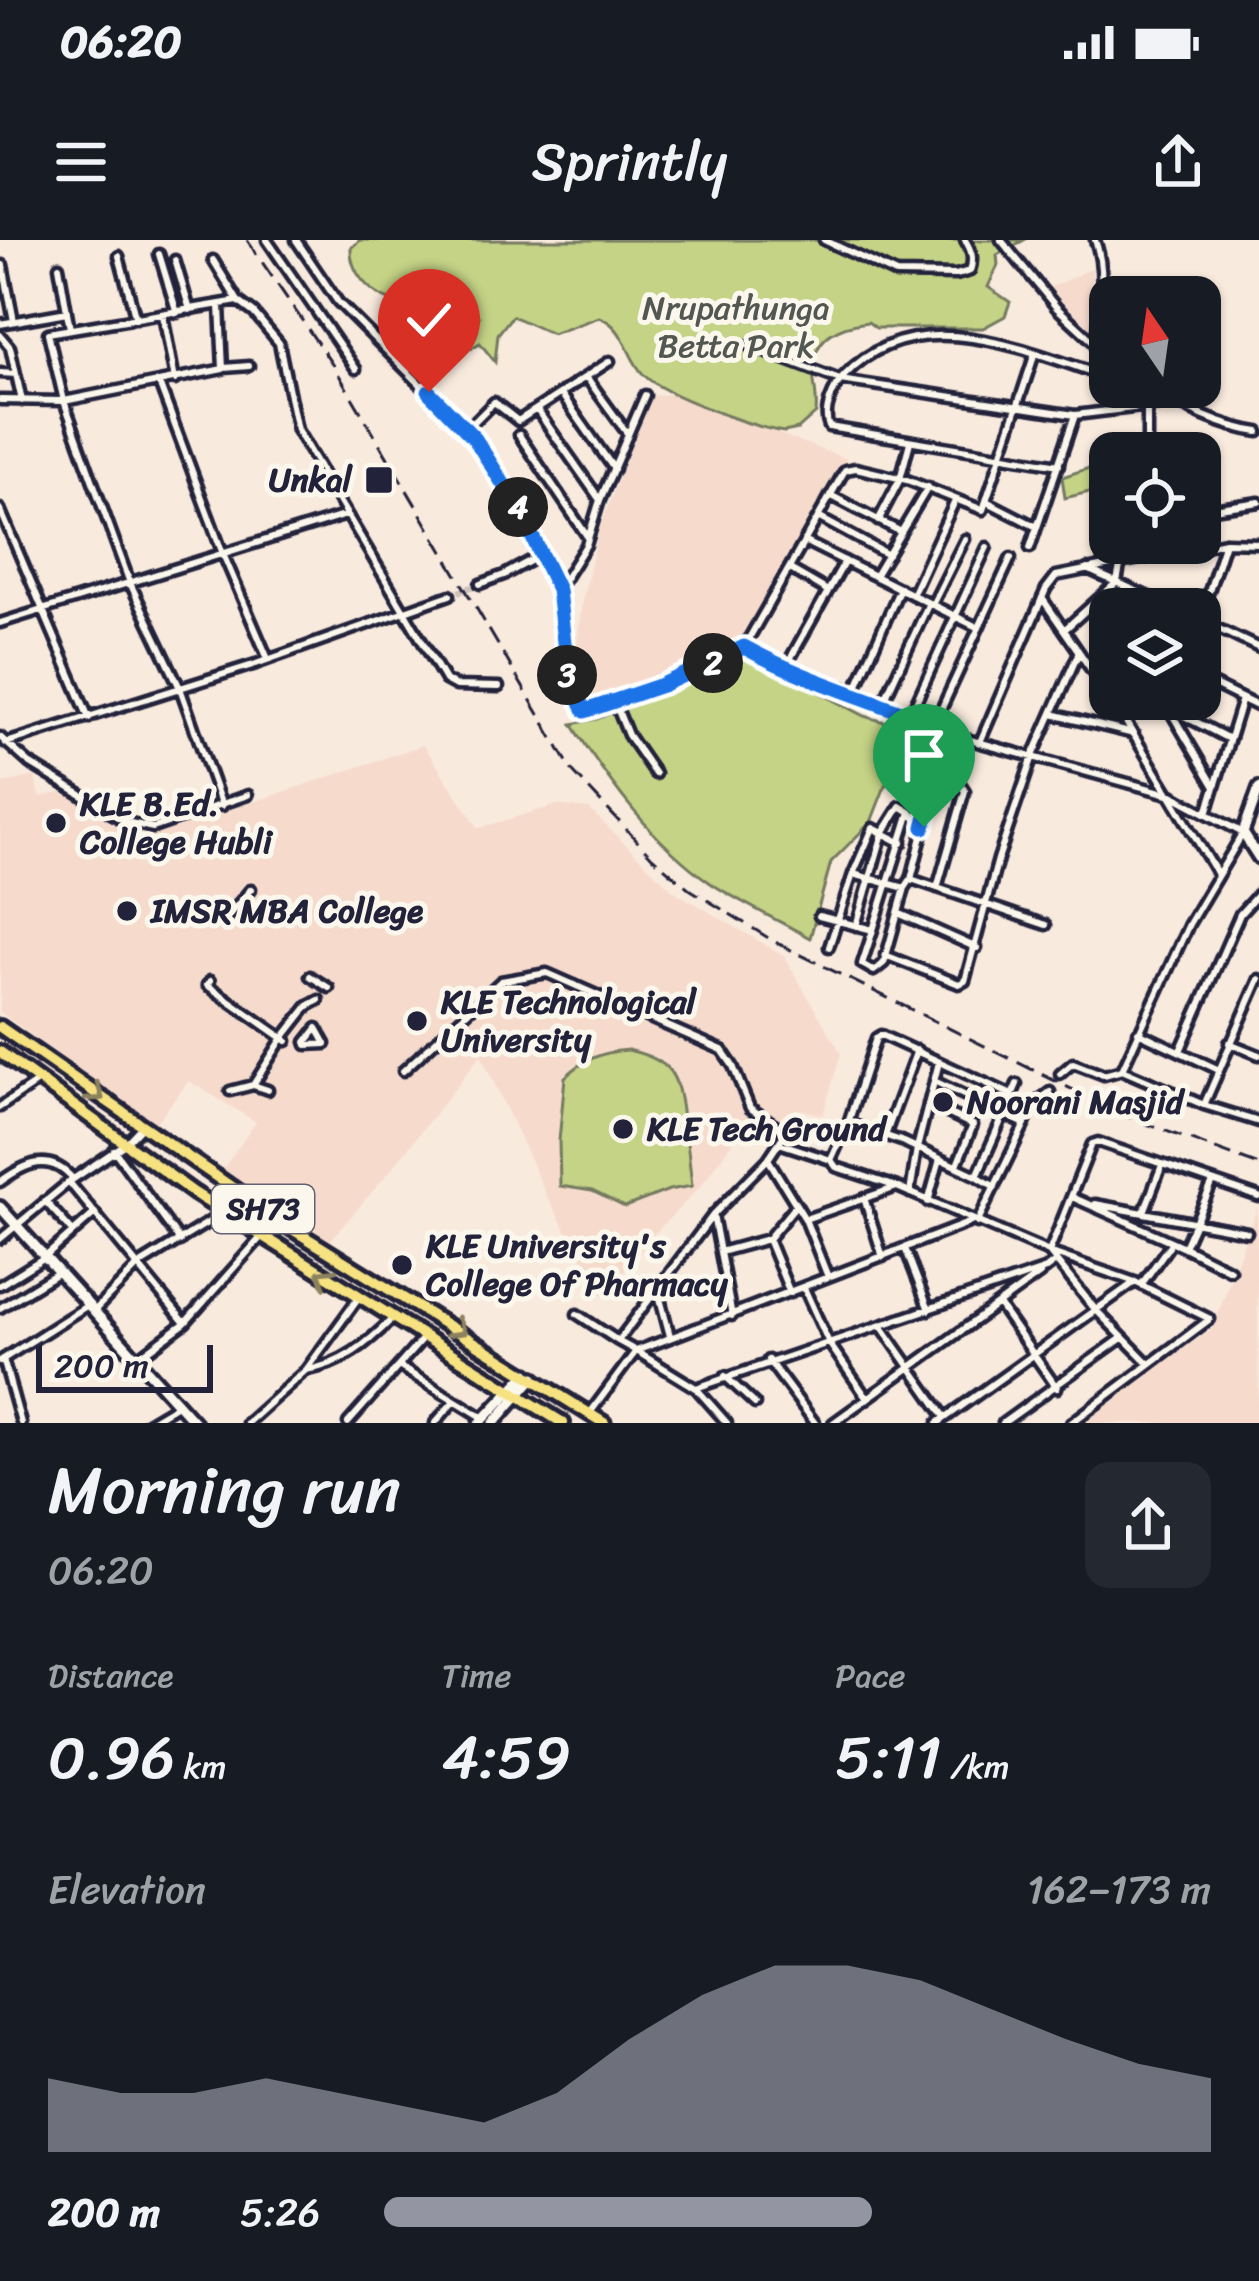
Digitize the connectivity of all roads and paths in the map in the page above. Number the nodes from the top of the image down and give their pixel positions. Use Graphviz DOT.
graph roads {
  1 [pos="267,240"];
  2 [pos="296,240"];
  3 [pos="824,240"];
  4 [pos="965,240"];
  5 [pos="1001,240"];
  6 [pos="1095,240"];
  7 [pos="159,254"];
  8 [pos="119,256"];
  9 [pos="175,260"];
  10 [pos="213,260"];
  11 [pos="3,265"];
  12 [pos="59,266"];
  13 [pos="1100,276"];
  14 [pos="238,302"];
  15 [pos="220,305"];
  16 [pos="190,310"];
  17 [pos="68,312"];
  18 [pos="177,313"];
  19 [pos="163,315"];
  20 [pos="136,320"];
  21 [pos="14,321"];
  22 [pos="0,324"];
  23 [pos="70,329"];
  24 [pos="0,335"];
  25 [pos="1089,340"];
  26 [pos="749,346"];
  27 [pos="1035,353"];
  28 [pos="610,361"];
  29 [pos="249,366"];
  30 [pos="224,368"];
  31 [pos="356,369"];
  32 [pos="1089,371"];
  33 [pos="0,373"];
  34 [pos="16,374"];
  35 [pos="586,378"];
  36 [pos="176,380"];
  37 [pos="840,380"];
  38 [pos="159,383"];
  39 [pos="562,394"];
  40 [pos="645,395"];
  41 [pos="0,400"];
  42 [pos="64,400"];
  43 [pos="22,401"];
  44 [pos="1017,408"];
  45 [pos="1132,408"];
  46 [pos="1187,408"];
  47 [pos="537,410"];
  48 [pos="1075,415"];
  49 [pos="466,430"];
  50 [pos="1259,431"];
  51 [pos="628,434"];
  52 [pos="519,435"];
  53 [pos="910,442"];
  54 [pos="1003,454"];
  55 [pos="1059,465"];
  56 [pos="614,470"];
  57 [pos="900,478"];
  58 [pos="928,487"];
  59 [pos="830,495"];
  60 [pos="600,500"];
  61 [pos="955,501"];
  62 [pos="988,502"];
  63 [pos="1259,502"];
  64 [pos="1221,508"];
  65 [pos="0,509"];
  66 [pos="346,515"];
  67 [pos="817,517"];
  68 [pos="878,521"];
  69 [pos="1037,527"];
  70 [pos="902,532"];
  71 [pos="588,538"];
  72 [pos="965,539"];
  73 [pos="804,541"];
  74 [pos="1225,542"];
  75 [pos="1221,543"];
  76 [pos="1259,543"];
  77 [pos="986,547"];
  78 [pos="1030,548"];
  79 [pos="223,554"];
  80 [pos="541,555"];
  81 [pos="888,555"];
  82 [pos="1011,557"];
  83 [pos="845,561"];
  84 [pos="1102,564"];
  85 [pos="1120,564"];
  86 [pos="788,568"];
  87 [pos="1084,568"];
  88 [pos="875,576"];
  89 [pos="1117,582"];
  90 [pos="130,583"];
  91 [pos="480,584"];
  92 [pos="900,588"];
  93 [pos="1130,588"];
  94 [pos="1210,588"];
  95 [pos="558,590"];
  96 [pos="828,591"];
  97 [pos="450,595"];
  98 [pos="912,596"];
  99 [pos="1042,598"];
  100 [pos="930,605"];
  101 [pos="41,610"];
  102 [pos="405,612"];
  103 [pos="955,618"];
  104 [pos="0,623"];
  105 [pos="979,628"];
  106 [pos="1221,629"];
  107 [pos="1064,630"];
  108 [pos="1258,645"];
  109 [pos="744,647"];
  110 [pos="1079,652"];
  111 [pos="268,659"];
  112 [pos="1089,666"];
  113 [pos="784,669"];
  114 [pos="499,687"];
  115 [pos="180,688"];
  116 [pos="1221,688"];
  117 [pos="855,692"];
  118 [pos="1242,699"];
  119 [pos="615,703"];
  120 [pos="883,703"];
  121 [pos="1259,707"];
  122 [pos="1052,714"];
  123 [pos="910,715"];
  124 [pos="89,718"];
  125 [pos="1125,720"];
  126 [pos="1175,720"];
  127 [pos="1192,720"];
  128 [pos="934,725"];
  129 [pos="949,732"];
  130 [pos="1134,734"];
  131 [pos="1229,739"];
  132 [pos="3,740"];
  133 [pos="980,742"];
  134 [pos="1033,756"];
  135 [pos="656,774"];
  136 [pos="936,781"];
  137 [pos="1215,787"];
  138 [pos="1259,788"];
  139 [pos="248,795"];
  140 [pos="1172,795"];
  141 [pos="222,806"];
  142 [pos="910,812"];
  143 [pos="1207,813"];
  144 [pos="924,827"];
  145 [pos="883,832"];
  146 [pos="1243,833"];
  147 [pos="902,843"];
  148 [pos="1259,859"];
  149 [pos="1216,873"];
  150 [pos="853,874"];
  151 [pos="868,878"];
  152 [pos="911,878"];
  153 [pos="887,883"];
  154 [pos="905,888"];
  155 [pos="937,888"];
  156 [pos="250,889"];
  157 [pos="1259,893"];
  158 [pos="987,907"];
  159 [pos="897,913"];
  160 [pos="819,916"];
  161 [pos="836,921"];
  162 [pos="222,923"];
  163 [pos="1046,925"];
  164 [pos="856,926"];
  165 [pos="873,930"];
  166 [pos="829,947"];
  167 [pos="977,948"];
  168 [pos="885,955"];
  169 [pos="310,976"];
  170 [pos="1259,979"];
  171 [pos="210,981"];
  172 [pos="329,988"];
  173 [pos="1254,999"];
  174 [pos="319,1000"];
  175 [pos="0,1027"];
  176 [pos="1138,1032"];
  177 [pos="284,1039"];
  178 [pos="1229,1043"];
  179 [pos="917,1051"];
  180 [pos="1180,1051"];
  181 [pos="0,1052"];
  182 [pos="1259,1055"];
  183 [pos="939,1062"];
  184 [pos="1122,1070"];
  185 [pos="1219,1070"];
  186 [pos="403,1071"];
  187 [pos="1060,1074"];
  188 [pos="40,1080"];
  189 [pos="934,1081"];
  190 [pos="1017,1084"];
  191 [pos="253,1085"];
  192 [pos="230,1090"];
  193 [pos="268,1090"];
  194 [pos="1050,1092"];
  195 [pos="1012,1095"];
  196 [pos="928,1104"];
  197 [pos="1204,1105"];
  198 [pos="0,1107"];
  199 [pos="1004,1114"];
  200 [pos="1259,1122"];
  201 [pos="848,1123"];
  202 [pos="138,1124"];
  203 [pos="1024,1124"];
  204 [pos="885,1136"];
  205 [pos="779,1143"];
  206 [pos="118,1145"];
  207 [pos="917,1148"];
  208 [pos="940,1158"];
  209 [pos="768,1159"];
  210 [pos="831,1160"];
  211 [pos="957,1166"];
  212 [pos="1162,1166"];
  213 [pos="976,1176"];
  214 [pos="71,1180"];
  215 [pos="0,1182"];
  216 [pos="1212,1184"];
  217 [pos="995,1186"];
  218 [pos="897,1187"];
  219 [pos="910,1193"];
  220 [pos="1259,1196"];
  221 [pos="1072,1197"];
  222 [pos="45,1201"];
  223 [pos="865,1201"];
  224 [pos="928,1202"];
  225 [pos="1086,1203"];
  226 [pos="796,1205"];
  227 [pos="0,1207"];
  228 [pos="225,1212"];
  229 [pos="95,1213"];
  230 [pos="1144,1213"];
  231 [pos="713,1215"];
  232 [pos="805,1219"];
  233 [pos="974,1222"];
  234 [pos="1195,1222"];
  235 [pos="17,1226"];
  236 [pos="73,1232"];
  237 [pos="1247,1232"];
  238 [pos="262,1236"];
  239 [pos="0,1239"];
  240 [pos="768,1239"];
  241 [pos="180,1240"];
  242 [pos="1169,1246"];
  243 [pos="1184,1247"];
  244 [pos="905,1248"];
  245 [pos="720,1252"];
  246 [pos="1049,1252"];
  247 [pos="883,1256"];
  248 [pos="45,1257"];
  249 [pos="1054,1262"];
  250 [pos="139,1265"];
  251 [pos="1046,1269"];
  252 [pos="1230,1270"];
  253 [pos="60,1272"];
  254 [pos="829,1278"];
  255 [pos="1138,1284"];
  256 [pos="0,1285"];
  257 [pos="657,1287"];
  258 [pos="804,1288"];
  259 [pos="790,1293"];
  260 [pos="359,1297"];
  261 [pos="999,1305"];
  262 [pos="93,1307"];
  263 [pos="0,1308"];
  264 [pos="1094,1308"];
  265 [pos="929,1310"];
  266 [pos="577,1314"];
  267 [pos="731,1316"];
  268 [pos="393,1318"];
  269 [pos="185,1323"];
  270 [pos="882,1327"];
  271 [pos="424,1336"];
  272 [pos="670,1336"];
  273 [pos="1122,1338"];
  274 [pos="618,1341"];
  275 [pos="829,1342"];
  276 [pos="636,1351"];
  277 [pos="1033,1353"];
  278 [pos="138,1358"];
  279 [pos="2,1360"];
  280 [pos="768,1360"];
  281 [pos="1149,1364"];
  282 [pos="910,1366"];
  283 [pos="400,1367"];
  284 [pos="306,1370"];
  285 [pos="531,1375"];
  286 [pos="725,1376"];
  287 [pos="696,1388"];
  288 [pos="1057,1388"];
  289 [pos="517,1391"];
  290 [pos="867,1398"];
  291 [pos="454,1401"];
  292 [pos="178,1404"];
  293 [pos="755,1404"];
  294 [pos="589,1414"];
  295 [pos="942,1420"];
  296 [pos="487,1422"];
  297 [pos="21,1423"];
  298 [pos="147,1423"];
  299 [pos="195,1423"];
  300 [pos="247,1423"];
  301 [pos="348,1423"];
  302 [pos="435,1423"];
  303 [pos="563,1423"];
  304 [pos="604,1423"];
  305 [pos="727,1423"];
  306 [pos="814,1423"];
  307 [pos="833,1423"];
  308 [pos="1003,1423"];
  309 [pos="1071,1423"];
  1 -- 31 [label="street"];
  2 -- 49 [label="street"];
  3 -- 4 [label="street"];
  5 -- 25 [label="street"];
  6 -- 13 [label="street"];
  7 -- 18 [label="street"];
  8 -- 20 [label="street"];
  9 -- 16 [label="street"];
  10 -- 14 [label="street"];
  11 -- 21 [label="street"];
  12 -- 17 [label="street"];
  14 -- 15 [label="street"];
  14 -- 66 [label="street"];
  15 -- 16 [label="street"];
  15 -- 30 [label="street"];
  16 -- 18 [label="street"];
  17 -- 21 [label="street"];
  17 -- 23 [label="street"];
  18 -- 19 [label="street"];
  19 -- 20 [label="street"];
  19 -- 36 [label="street"];
  20 -- 23 [label="street"];
  21 -- 22 [label="street"];
  23 -- 42 [label="street"];
  24 -- 34 [label="street"];
  26 -- 37 [label="street"];
  27 -- 32 [label="street"];
  27 -- 37 [label="street"];
  27 -- 44 [label="street"];
  28 -- 35 [label="street"];
  29 -- 30 [label="street"];
  30 -- 36 [label="street"];
  33 -- 34 [label="street"];
  34 -- 43 [label="street"];
  35 -- 39 [label="street"];
  35 -- 51 [label="street"];
  36 -- 38 [label="street"];
  37 -- 44 [label="street"];
  37 -- 53 [label="street"];
  38 -- 42 [label="street"];
  38 -- 79 [label="street"];
  39 -- 47 [label="street"];
  39 -- 56 [label="street"];
  40 -- 51 [label="street"];
  41 -- 43 [label="street"];
  42 -- 43 [label="street"];
  42 -- 90 [label="street"];
  44 -- 48 [label="street"];
  44 -- 54 [label="street"];
  45 -- 48 [label="street"];
  46 -- 50 [label="street"];
  47 -- 49 [label="street"];
  47 -- 60 [label="street"];
  48 -- 55 [label="street"];
  49 -- 80 [label="street"];
  51 -- 56 [label="street"];
  52 -- 71 [label="street"];
  53 -- 54 [label="street"];
  53 -- 57 [label="street"];
  54 -- 55 [label="street"];
  54 -- 62 [label="street"];
  55 -- 69 [label="street"];
  56 -- 60 [label="street"];
  57 -- 58 [label="street"];
  57 -- 59 [label="street"];
  57 -- 68 [label="street"];
  58 -- 61 [label="street"];
  58 -- 70 [label="street"];
  59 -- 67 [label="street"];
  59 -- 68 [label="street"];
  60 -- 71 [label="street"];
  61 -- 62 [label="street"];
  61 -- 98 [label="street"];
  62 -- 69 [label="street"];
  63 -- 64 [label="street"];
  65 -- 101 [label="street"];
  66 -- 79 [label="street"];
  66 -- 102 [label="street"];
  67 -- 73 [label="street"];
  67 -- 81 [label="street"];
  68 -- 70 [label="street"];
  69 -- 78 [label="street"];
  70 -- 81 [label="street"];
  71 -- 95 [label="street"];
  72 -- 100 [label="street"];
  73 -- 83 [label="street"];
  73 -- 86 [label="street"];
  74 -- 75 [label="street"];
  74 -- 76 [label="street"];
  74 -- 94 [label="street"];
  77 -- 103 [label="street"];
  79 -- 90 [label="street"];
  79 -- 111 [label="street"];
  80 -- 91 [label="street"];
  80 -- 95 [label="street"];
  81 -- 88 [label="street"];
  82 -- 105 [label="street"];
  83 -- 88 [label="street"];
  83 -- 96 [label="street"];
  84 -- 87 [label="street"];
  85 -- 89 [label="street"];
  86 -- 96 [label="street"];
  86 -- 109 [label="street"];
  87 -- 89 [label="street"];
  87 -- 99 [label="street"];
  88 -- 92 [label="street"];
  89 -- 93 [label="street"];
  89 -- 107 [label="street"];
  90 -- 101 [label="street"];
  90 -- 115 [label="street"];
  92 -- 98 [label="street"];
  92 -- 117 [label="street"];
  95 -- 119 [label="street"];
  96 -- 113 [label="street"];
  97 -- 102 [label="street"];
  98 -- 100 [label="street"];
  99 -- 107 [label="street"];
  99 -- 133 [label="street"];
  100 -- 103 [label="street"];
  100 -- 120 [label="street"];
  101 -- 104 [label="street"];
  101 -- 124 [label="street"];
  102 -- 111 [label="street"];
  102 -- 114 [label="street"];
  103 -- 105 [label="street"];
  103 -- 123 [label="street"];
  105 -- 128 [label="street"];
  106 -- 108 [label="street"];
  107 -- 110 [label="street"];
  109 -- 113 [label="street"];
  109 -- 119 [label="street"];
  110 -- 112 [label="street"];
  110 -- 122 [label="street"];
  111 -- 115 [label="street"];
  113 -- 117 [label="street"];
  115 -- 124 [label="street"];
  115 -- 141 [label="street"];
  116 -- 118 [label="street"];
  117 -- 120 [label="street"];
  118 -- 121 [label="street"];
  118 -- 131 [label="street"];
  119 -- 135 [label="street"];
  120 -- 123 [label="street"];
  122 -- 130 [label="street"];
  122 -- 134 [label="street"];
  123 -- 128 [label="street"];
  124 -- 132 [label="street"];
  125 -- 130 [label="street"];
  126 -- 137 [label="street"];
  127 -- 131 [label="street"];
  128 -- 129 [label="street"];
  129 -- 133 [label="street"];
  129 -- 136 [label="street"];
  130 -- 140 [label="street"];
  131 -- 137 [label="street"];
  132 -- 141 [label="street"];
  133 -- 134 [label="street"];
  134 -- 140 [label="street"];
  134 -- 158 [label="street"];
  136 -- 144 [label="street"];
  136 -- 155 [label="street"];
  137 -- 143 [label="street"];
  138 -- 146 [label="main road"];
  139 -- 141 [label="street"];
  140 -- 143 [label="street"];
  140 -- 149 [label="street"];
  142 -- 144 [label="street"];
  142 -- 145 [label="street"];
  142 -- 147 [label="street"];
  143 -- 146 [label="street"];
  144 -- 152 [label="street"];
  145 -- 147 [label="street"];
  145 -- 150 [label="street"];
  145 -- 151 [label="street"];
  146 -- 148 [label="main road"];
  146 -- 149 [label="street"];
  147 -- 153 [label="street"];
  149 -- 176 [label="street"];
  150 -- 151 [label="street"];
  150 -- 161 [label="street"];
  151 -- 153 [label="street"];
  151 -- 164 [label="street"];
  152 -- 154 [label="street"];
  152 -- 155 [label="street"];
  153 -- 154 [label="street"];
  153 -- 165 [label="street"];
  154 -- 159 [label="street"];
  155 -- 158 [label="street"];
  156 -- 162 [label="street"];
  157 -- 180 [label="street"];
  158 -- 163 [label="street"];
  158 -- 167 [label="street"];
  159 -- 167 [label="street"];
  159 -- 168 [label="street"];
  160 -- 161 [label="street"];
  161 -- 164 [label="street"];
  161 -- 166 [label="street"];
  164 -- 165 [label="street"];
  165 -- 168 [label="street"];
  167 -- 168 [label="street"];
  169 -- 172 [label="street"];
  170 -- 173 [label="street"];
  171 -- 177 [label="street"];
  173 -- 178 [label="street"];
  174 -- 177 [label="street"];
  175 -- 202 [label="main road, SH73, one-way"];
  176 -- 180 [label="street"];
  176 -- 184 [label="street"];
  177 -- 191 [label="street"];
  178 -- 182 [label="street"];
  178 -- 185 [label="street"];
  179 -- 183 [label="street"];
  179 -- 201 [label="street"];
  179 -- 204 [label="street"];
  180 -- 185 [label="street"];
  181 -- 188 [label="main road, SH73"];
  183 -- 189 [label="street"];
  183 -- 195 [label="street"];
  184 -- 187 [label="street"];
  184 -- 197 [label="street"];
  185 -- 197 [label="street"];
  186 -- 205 [label="street"];
  188 -- 198 [label="street"];
  188 -- 206 [label="main road, SH73"];
  189 -- 196 [label="street"];
  189 -- 199 [label="street"];
  190 -- 195 [label="street"];
  191 -- 192 [label="street"];
  191 -- 193 [label="street"];
  194 -- 203 [label="street"];
  195 -- 199 [label="street"];
  196 -- 207 [label="street"];
  196 -- 211 [label="street"];
  197 -- 200 [label="street"];
  199 -- 203 [label="street"];
  199 -- 213 [label="street"];
  201 -- 204 [label="street"];
  201 -- 210 [label="street"];
  202 -- 206 [label="street"];
  202 -- 285 [label="main road, SH73, one-way"];
  203 -- 217 [label="street"];
  204 -- 207 [label="street"];
  205 -- 209 [label="street"];
  205 -- 210 [label="street"];
  206 -- 214 [label="street"];
  206 -- 228 [label="main road, SH73"];
  206 -- 241 [label="street"];
  207 -- 208 [label="street"];
  207 -- 219 [label="street"];
  208 -- 211 [label="street"];
  208 -- 224 [label="street"];
  209 -- 226 [label="street"];
  209 -- 231 [label="street"];
  210 -- 218 [label="street"];
  211 -- 213 [label="street"];
  212 -- 216 [label="street"];
  212 -- 221 [label="street"];
  212 -- 230 [label="street"];
  213 -- 217 [label="street"];
  214 -- 215 [label="street"];
  214 -- 222 [label="street"];
  214 -- 229 [label="street"];
  216 -- 220 [label="street"];
  216 -- 234 [label="street"];
  217 -- 233 [label="street"];
  218 -- 219 [label="street"];
  218 -- 223 [label="street"];
  219 -- 224 [label="street"];
  221 -- 225 [label="street"];
  221 -- 246 [label="street"];
  222 -- 235 [label="street"];
  222 -- 236 [label="street"];
  223 -- 232 [label="street"];
  223 -- 247 [label="street"];
  224 -- 233 [label="street"];
  225 -- 230 [label="street"];
  225 -- 243 [label="street"];
  226 -- 232 [label="street"];
  226 -- 240 [label="street"];
  227 -- 235 [label="main road"];
  228 -- 238 [label="main road, SH73"];
  228 -- 241 [label="street"];
  229 -- 236 [label="street"];
  229 -- 250 [label="street"];
  230 -- 234 [label="street"];
  231 -- 245 [label="street"];
  231 -- 257 [label="street"];
  232 -- 254 [label="street"];
  233 -- 244 [label="street"];
  233 -- 246 [label="street"];
  234 -- 237 [label="street"];
  234 -- 243 [label="street"];
  235 -- 239 [label="street"];
  235 -- 248 [label="main road"];
  236 -- 248 [label="street"];
  260 -- 238 [label="main road, SH73, one-way"];
  238 -- 269 [label="street"];
  240 -- 245 [label="street"];
  240 -- 259 [label="street"];
  241 -- 250 [label="street"];
  242 -- 255 [label="street"];
  243 -- 252 [label="street"];
  244 -- 247 [label="street"];
  244 -- 265 [label="street"];
  245 -- 267 [label="street"];
  246 -- 249 [label="street"];
  246 -- 255 [label="street"];
  247 -- 254 [label="street"];
  248 -- 253 [label="main road"];
  248 -- 256 [label="street"];
  249 -- 251 [label="street"];
  249 -- 264 [label="street"];
  250 -- 262 [label="street"];
  250 -- 269 [label="street"];
  251 -- 261 [label="street"];
  251 -- 265 [label="street"];
  253 -- 262 [label="main road"];
  253 -- 263 [label="street"];
  254 -- 258 [label="street"];
  255 -- 264 [label="street"];
  255 -- 281 [label="street"];
  257 -- 272 [label="street"];
  257 -- 274 [label="street"];
  258 -- 259 [label="street"];
  258 -- 275 [label="street"];
  259 -- 267 [label="street"];
  260 -- 268 [label="main road, SH73"];
  260 -- 284 [label="street"];
  261 -- 277 [label="street"];
  261 -- 282 [label="street"];
  262 -- 278 [label="main road"];
  262 -- 279 [label="street"];
  264 -- 273 [label="street"];
  264 -- 277 [label="street"];
  265 -- 270 [label="street"];
  266 -- 274 [label="street"];
  267 -- 272 [label="street"];
  268 -- 271 [label="main road, SH73"];
  268 -- 284 [label="street"];
  269 -- 278 [label="street"];
  270 -- 275 [label="street"];
  270 -- 282 [label="street"];
  271 -- 283 [label="street"];
  271 -- 289 [label="main road, SH73"];
  272 -- 276 [label="street"];
  273 -- 281 [label="street"];
  273 -- 288 [label="street"];
  274 -- 276 [label="street"];
  275 -- 280 [label="street"];
  275 -- 290 [label="street"];
  276 -- 287 [label="street"];
  276 -- 294 [label="street"];
  277 -- 288 [label="street"];
  277 -- 295 [label="street"];
  278 -- 292 [label="main road"];
  279 -- 297 [label="street"];
  280 -- 286 [label="street"];
  280 -- 306 [label="street"];
  281 -- 309 [label="street"];
  282 -- 290 [label="street"];
  282 -- 295 [label="street"];
  283 -- 291 [label="street"];
  283 -- 301 [label="street"];
  284 -- 300 [label="street"];
  285 -- 289 [label="main road"];
  285 -- 294 [label="main road, SH73"];
  286 -- 287 [label="street"];
  286 -- 293 [label="street"];
  287 -- 305 [label="street"];
  288 -- 308 [label="street"];
  289 -- 296 [label="main road"];
  289 -- 303 [label="main road, SH73"];
  290 -- 307 [label="street"];
  291 -- 296 [label="street"];
  291 -- 302 [label="street"];
  292 -- 298 [label="street"];
  292 -- 299 [label="main road"];
  294 -- 304 [label="main road, SH73"];
}
